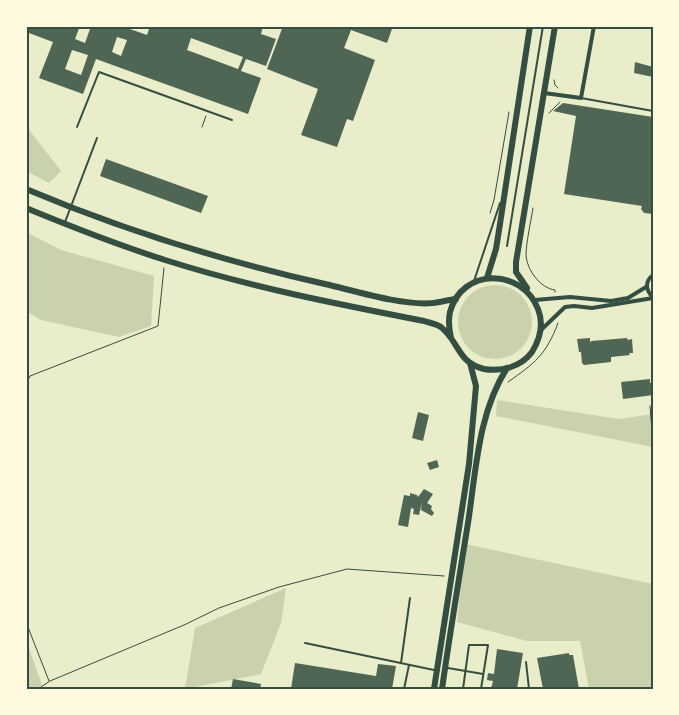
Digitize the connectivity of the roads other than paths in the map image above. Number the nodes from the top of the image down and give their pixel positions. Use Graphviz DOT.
graph roads {
  1 [pos="530,26"];
  2 [pos="543,26"];
  3 [pos="555,26"];
  4 [pos="594,26"];
  5 [pos="544,93"];
  6 [pos="581,98"];
  7 [pos="653,110"];
  8 [pos="232,120"];
  9 [pos="77,127"];
  10 [pos="97,138"];
  11 [pos="26,189"];
  12 [pos="504,192"];
  13 [pos="71,207"];
  14 [pos="26,208"];
  15 [pos="64,224"];
  16 [pos="507,246"];
  17 [pos="653,275"];
  18 [pos="487,278"];
  19 [pos="473,283"];
  20 [pos="646,286"];
  21 [pos="530,293"];
  22 [pos="653,297"];
  23 [pos="456,299"];
  24 [pos="535,300"];
  25 [pos="541,330"];
  26 [pos="451,338"];
  27 [pos="470,363"];
  28 [pos="507,368"];
  29 [pos="410,598"];
  30 [pos="305,643"];
  31 [pos="526,662"];
  32 [pos="401,663"];
  33 [pos="408,664"];
  34 [pos="445,668"];
  35 [pos="437,671"];
  36 [pos="466,671"];
  37 [pos="483,674"];
  38 [pos="404,689"];
  39 [pos="434,689"];
  40 [pos="442,689"];
  41 [pos="462,689"];
  42 [pos="481,689"];
  43 [pos="530,689"];
  1 -- 12 [label="main road"];
  2 -- 16 [label="lane"];
  3 -- 5 [label="main road"];
  4 -- 6 [label="street"];
  5 -- 6 [label="street"];
  5 -- 21 [label="main road"];
  6 -- 7 [label="lane"];
  8 -- 9 [label="lane"];
  10 -- 13 [label="lane"];
  11 -- 13 [label="main road"];
  12 -- 18 [label="main road"];
  12 -- 19 [label="lane"];
  13 -- 15 [label="lane"];
  13 -- 23 [label="main road"];
  14 -- 15 [label="main road"];
  15 -- 26 [label="main road"];
  17 -- 20 [label="street"];
  18 -- 19 [label="main road"];
  18 -- 21 [label="main road"];
  19 -- 23 [label="main road"];
  20 -- 22 [label="street"];
  20 -- 24 [label="street"];
  21 -- 24 [label="main road"];
  22 -- 25 [label="street"];
  23 -- 26 [label="main road"];
  24 -- 25 [label="main road"];
  25 -- 28 [label="main road"];
  26 -- 27 [label="main road"];
  27 -- 28 [label="main road"];
  27 -- 35 [label="main road"];
  28 -- 34 [label="main road"];
  29 -- 32 [label="lane"];
  30 -- 32 [label="lane"];
  31 -- 43 [label="lane"];
  32 -- 33 [label="lane"];
  33 -- 35 [label="lane"];
  33 -- 38 [label="lane"];
  34 -- 36 [label="lane"];
  34 -- 40 [label="main road"];
  35 -- 39 [label="main road"];
  36 -- 37 [label="lane"];
  36 -- 37 [label="lane"];
  36 -- 41 [label="lane"];
  37 -- 42 [label="lane"];
}
